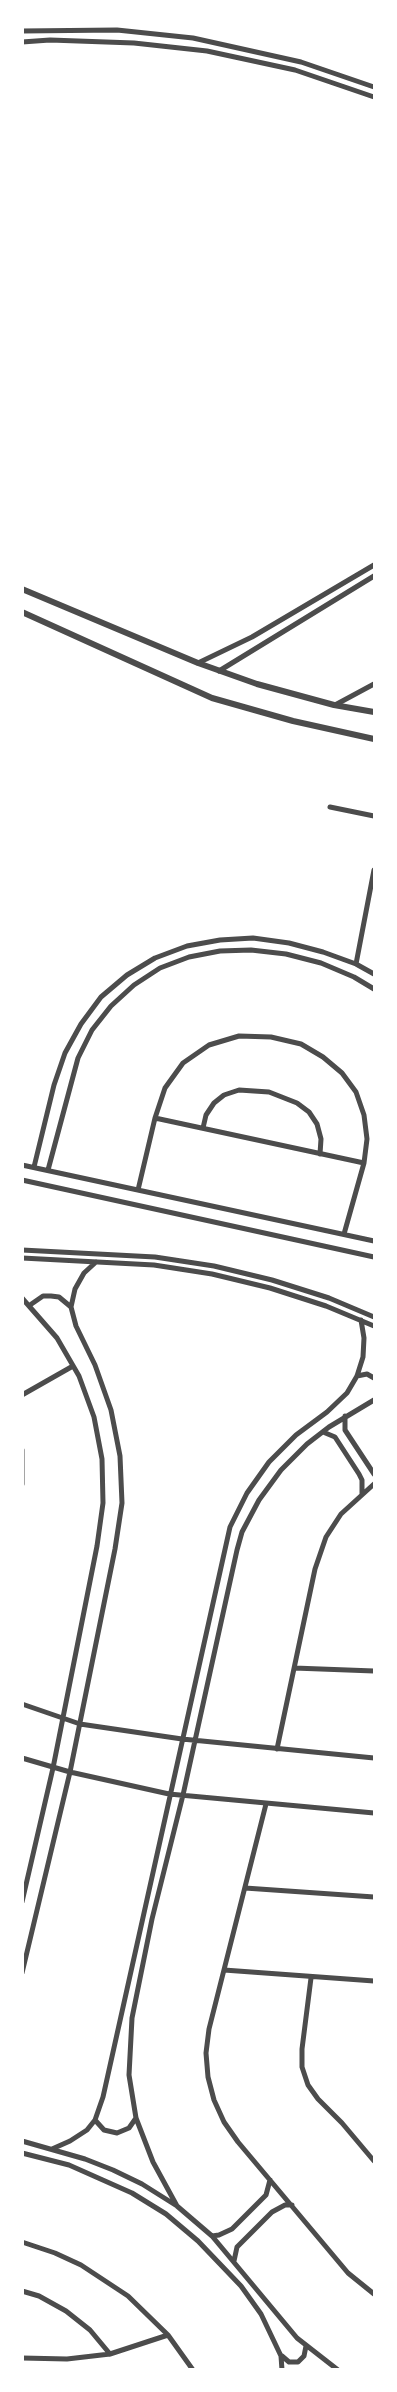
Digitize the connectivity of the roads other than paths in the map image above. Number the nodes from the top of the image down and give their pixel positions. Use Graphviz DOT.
graph roads {
  1 [pos="80,22"];
  2 [pos="79,29"];
  3 [pos="22,31"];
  4 [pos="22,42"];
  5 [pos="374,87"];
  6 [pos="374,97"];
  7 [pos="374,565"];
  8 [pos="374,576"];
  9 [pos="22,589"];
  10 [pos="22,612"];
  11 [pos="198,663"];
  12 [pos="219,670"];
  13 [pos="374,684"];
  14 [pos="334,705"];
  15 [pos="374,712"];
  16 [pos="374,740"];
  17 [pos="330,806"];
  18 [pos="374,816"];
  19 [pos="374,870"];
  20 [pos="368,902"];
  21 [pos="374,904"];
  22 [pos="356,964"];
  23 [pos="374,974"];
  24 [pos="374,989"];
  25 [pos="155,1118"];
  26 [pos="202,1128"];
  27 [pos="320,1154"];
  28 [pos="364,1163"];
  29 [pos="22,1165"];
  30 [pos="34,1167"];
  31 [pos="48,1170"];
  32 [pos="22,1180"];
  33 [pos="138,1190"];
  34 [pos="344,1234"];
  35 [pos="374,1241"];
  36 [pos="22,1250"];
  37 [pos="374,1257"];
  38 [pos="22,1258"];
  39 [pos="96,1262"];
  40 [pos="22,1298"];
  41 [pos="30,1305"];
  42 [pos="71,1307"];
  43 [pos="374,1317"];
  44 [pos="361,1320"];
  45 [pos="374,1326"];
  46 [pos="73,1366"];
  47 [pos="357,1376"];
  48 [pos="374,1378"];
  49 [pos="22,1395"];
  50 [pos="374,1400"];
  51 [pos="345,1416"];
  52 [pos="323,1432"];
  53 [pos="22,1450"];
  54 [pos="374,1474"];
  55 [pos="22,1484"];
  56 [pos="374,1484"];
  57 [pos="362,1494"];
  58 [pos="294,1668"];
  59 [pos="374,1671"];
  60 [pos="22,1704"];
  61 [pos="62,1719"];
  62 [pos="80,1724"];
  63 [pos="182,1739"];
  64 [pos="195,1741"];
  65 [pos="277,1749"];
  66 [pos="22,1758"];
  67 [pos="374,1758"];
  68 [pos="52,1768"];
  69 [pos="70,1772"];
  70 [pos="169,1794"];
  71 [pos="183,1795"];
  72 [pos="266,1804"];
  73 [pos="374,1813"];
  74 [pos="245,1888"];
  75 [pos="374,1897"];
  76 [pos="22,1902"];
  77 [pos="224,1970"];
  78 [pos="22,1973"];
  79 [pos="311,1978"];
  80 [pos="374,1981"];
  81 [pos="136,2118"];
  82 [pos="95,2120"];
  83 [pos="22,2142"];
  84 [pos="52,2149"];
  85 [pos="22,2153"];
  86 [pos="374,2161"];
  87 [pos="270,2180"];
  88 [pos="292,2205"];
  89 [pos="177,2206"];
  90 [pos="212,2236"];
  91 [pos="22,2242"];
  92 [pos="234,2261"];
  93 [pos="22,2291"];
  94 [pos="374,2294"];
  95 [pos="168,2335"];
  96 [pos="306,2346"];
  97 [pos="110,2354"];
  98 [pos="281,2356"];
  99 [pos="22,2358"];
  100 [pos="193,2370"];
  101 [pos="282,2370"];
  102 [pos="338,2370"];
  1 -- 2 [label="street"];
  2 -- 3 [label="street"];
  2 -- 5 [label="street"];
  4 -- 6 [label="street"];
  7 -- 11 [label="street"];
  8 -- 12 [label="street"];
  9 -- 11 [label="street"];
  10 -- 16 [label="street"];
  11 -- 12 [label="street"];
  12 -- 14 [label="street"];
  13 -- 14 [label="street"];
  14 -- 15 [label="street"];
  17 -- 18 [label="street"];
  19 -- 20 [label="street"];
  20 -- 21 [label="street"];
  20 -- 22 [label="street"];
  22 -- 23 [label="street"];
  22 -- 30 [label="street"];
  24 -- 31 [label="street"];
  25 -- 26 [label="street"];
  25 -- 28 [label="street"];
  25 -- 33 [label="street"];
  26 -- 27 [label="street"];
  26 -- 27 [label="street"];
  27 -- 28 [label="street"];
  28 -- 34 [label="street"];
  29 -- 30 [label="street"];
  30 -- 31 [label="street"];
  31 -- 33 [label="street"];
  32 -- 37 [label="street"];
  33 -- 34 [label="street"];
  34 -- 35 [label="street"];
  36 -- 43 [label="street"];
  38 -- 39 [label="street"];
  39 -- 42 [label="street"];
  39 -- 44 [label="street"];
  40 -- 41 [label="street"];
  41 -- 42 [label="street"];
  41 -- 46 [label="street"];
  42 -- 62 [label="street"];
  44 -- 45 [label="street"];
  44 -- 47 [label="street"];
  46 -- 49 [label="street"];
  46 -- 61 [label="street"];
  47 -- 48 [label="street"];
  47 -- 63 [label="street"];
  50 -- 51 [label="street"];
  51 -- 52 [label="street"];
  51 -- 54 [label="street"];
  52 -- 57 [label="street"];
  52 -- 64 [label="street"];
  53 -- 55 [label="street"];
  56 -- 57 [label="street"];
  57 -- 58 [label="street"];
  58 -- 59 [label="street"];
  58 -- 65 [label="street"];
  60 -- 61 [label="street"];
  61 -- 62 [label="street"];
  61 -- 68 [label="street"];
  62 -- 63 [label="street"];
  62 -- 69 [label="street"];
  63 -- 64 [label="street"];
  63 -- 70 [label="street"];
  64 -- 65 [label="street"];
  64 -- 71 [label="street"];
  65 -- 67 [label="street"];
  66 -- 68 [label="street"];
  68 -- 69 [label="street"];
  68 -- 76 [label="street"];
  69 -- 70 [label="street"];
  69 -- 78 [label="street"];
  70 -- 71 [label="street"];
  70 -- 82 [label="street"];
  71 -- 72 [label="street"];
  71 -- 81 [label="street"];
  72 -- 73 [label="street"];
  72 -- 74 [label="street"];
  74 -- 75 [label="street"];
  74 -- 77 [label="street"];
  77 -- 79 [label="street"];
  77 -- 87 [label="street"];
  79 -- 80 [label="street"];
  79 -- 86 [label="street"];
  81 -- 82 [label="street"];
  81 -- 89 [label="street"];
  82 -- 84 [label="street"];
  83 -- 84 [label="street"];
  84 -- 89 [label="street"];
  85 -- 98 [label="street"];
  87 -- 88 [label="street"];
  87 -- 90 [label="street"];
  88 -- 92 [label="street"];
  88 -- 94 [label="street"];
  89 -- 90 [label="street"];
  90 -- 92 [label="street"];
  91 -- 95 [label="street"];
  92 -- 96 [label="street"];
  93 -- 97 [label="street"];
  95 -- 97 [label="street"];
  95 -- 100 [label="street"];
  96 -- 98 [label="street"];
  96 -- 102 [label="street"];
  97 -- 99 [label="street"];
  98 -- 101 [label="street"];
}
